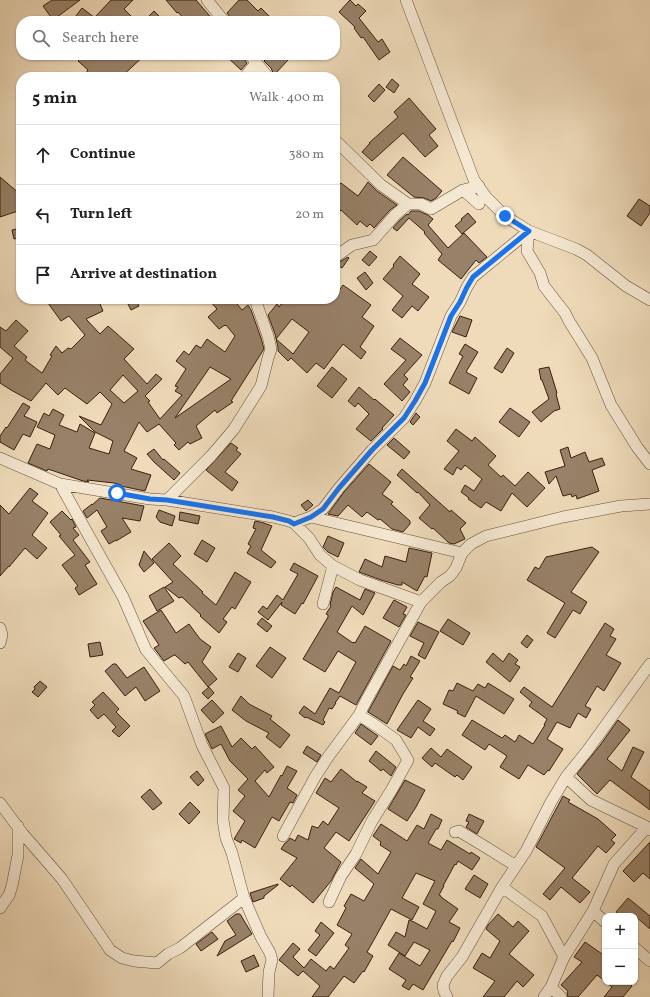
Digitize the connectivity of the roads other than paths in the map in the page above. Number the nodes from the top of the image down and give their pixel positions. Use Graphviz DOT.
graph roads {
  1 [pos="207,0"];
  2 [pos="406,0"];
  3 [pos="220,16"];
  4 [pos="253,60"];
  5 [pos="254,60"];
  6 [pos="247,72"];
  7 [pos="264,72"];
  8 [pos="340,145"];
  9 [pos="479,186"];
  10 [pos="463,190"];
  11 [pos="408,204"];
  12 [pos="479,204"];
  13 [pos="529,231"];
  14 [pos="340,253"];
  15 [pos="650,300"];
  16 [pos="257,304"];
  17 [pos="0,458"];
  18 [pos="650,464"];
  19 [pos="60,484"];
  20 [pos="167,500"];
  21 [pos="650,504"];
  22 [pos="311,517"];
  23 [pos="294,524"];
  24 [pos="462,553"];
  25 [pos="333,566"];
  26 [pos="421,602"];
  27 [pos="323,604"];
  28 [pos="0,628"];
  29 [pos="0,643"];
  30 [pos="650,664"];
  31 [pos="359,715"];
  32 [pos="566,777"];
  33 [pos="0,803"];
  34 [pos="18,826"];
  35 [pos="648,829"];
  36 [pos="455,832"];
  37 [pos="283,836"];
  38 [pos="516,866"];
  39 [pos="502,887"];
  40 [pos="244,898"];
  41 [pos="329,902"];
  42 [pos="0,908"];
  43 [pos="593,911"];
  44 [pos="602,919"];
  45 [pos="636,949"];
  46 [pos="564,958"];
  47 [pos="650,961"];
  48 [pos="551,987"];
  49 [pos="268,997"];
  50 [pos="447,997"];
  51 [pos="544,997"];
  52 [pos="561,997"];
  1 -- 3 [label="street"];
  2 -- 9 [label="street"];
  4 -- 6 [label="street"];
  5 -- 7 [label="street"];
  8 -- 11 [label="street"];
  9 -- 10 [label="street"];
  9 -- 13 [label="street"];
  10 -- 11 [label="street"];
  10 -- 12 [label="street"];
  11 -- 14 [label="street"];
  13 -- 15 [label="street"];
  13 -- 18 [label="street"];
  13 -- 22 [label="street"];
  16 -- 20 [label="street"];
  17 -- 19 [label="street"];
  19 -- 20 [label="street"];
  19 -- 40 [label="street"];
  20 -- 23 [label="street"];
  21 -- 24 [label="street"];
  22 -- 23 [label="street"];
  22 -- 24 [label="street"];
  23 -- 25 [label="street"];
  24 -- 26 [label="street"];
  25 -- 26 [label="street"];
  25 -- 27 [label="street"];
  26 -- 31 [label="street"];
  28 -- 29 [label="street"];
  30 -- 32 [label="street"];
  31 -- 37 [label="street"];
  31 -- 41 [label="street"];
  32 -- 35 [label="street"];
  32 -- 38 [label="street"];
  33 -- 34 [label="street"];
  34 -- 40 [label="street"];
  34 -- 42 [label="street"];
  35 -- 43 [label="street"];
  36 -- 38 [label="street"];
  38 -- 39 [label="street"];
  39 -- 46 [label="street"];
  39 -- 50 [label="street"];
  40 -- 49 [label="street"];
  43 -- 44 [label="street"];
  43 -- 46 [label="street"];
  45 -- 47 [label="street"];
  46 -- 48 [label="street"];
  48 -- 51 [label="street"];
  48 -- 52 [label="street"];
}
